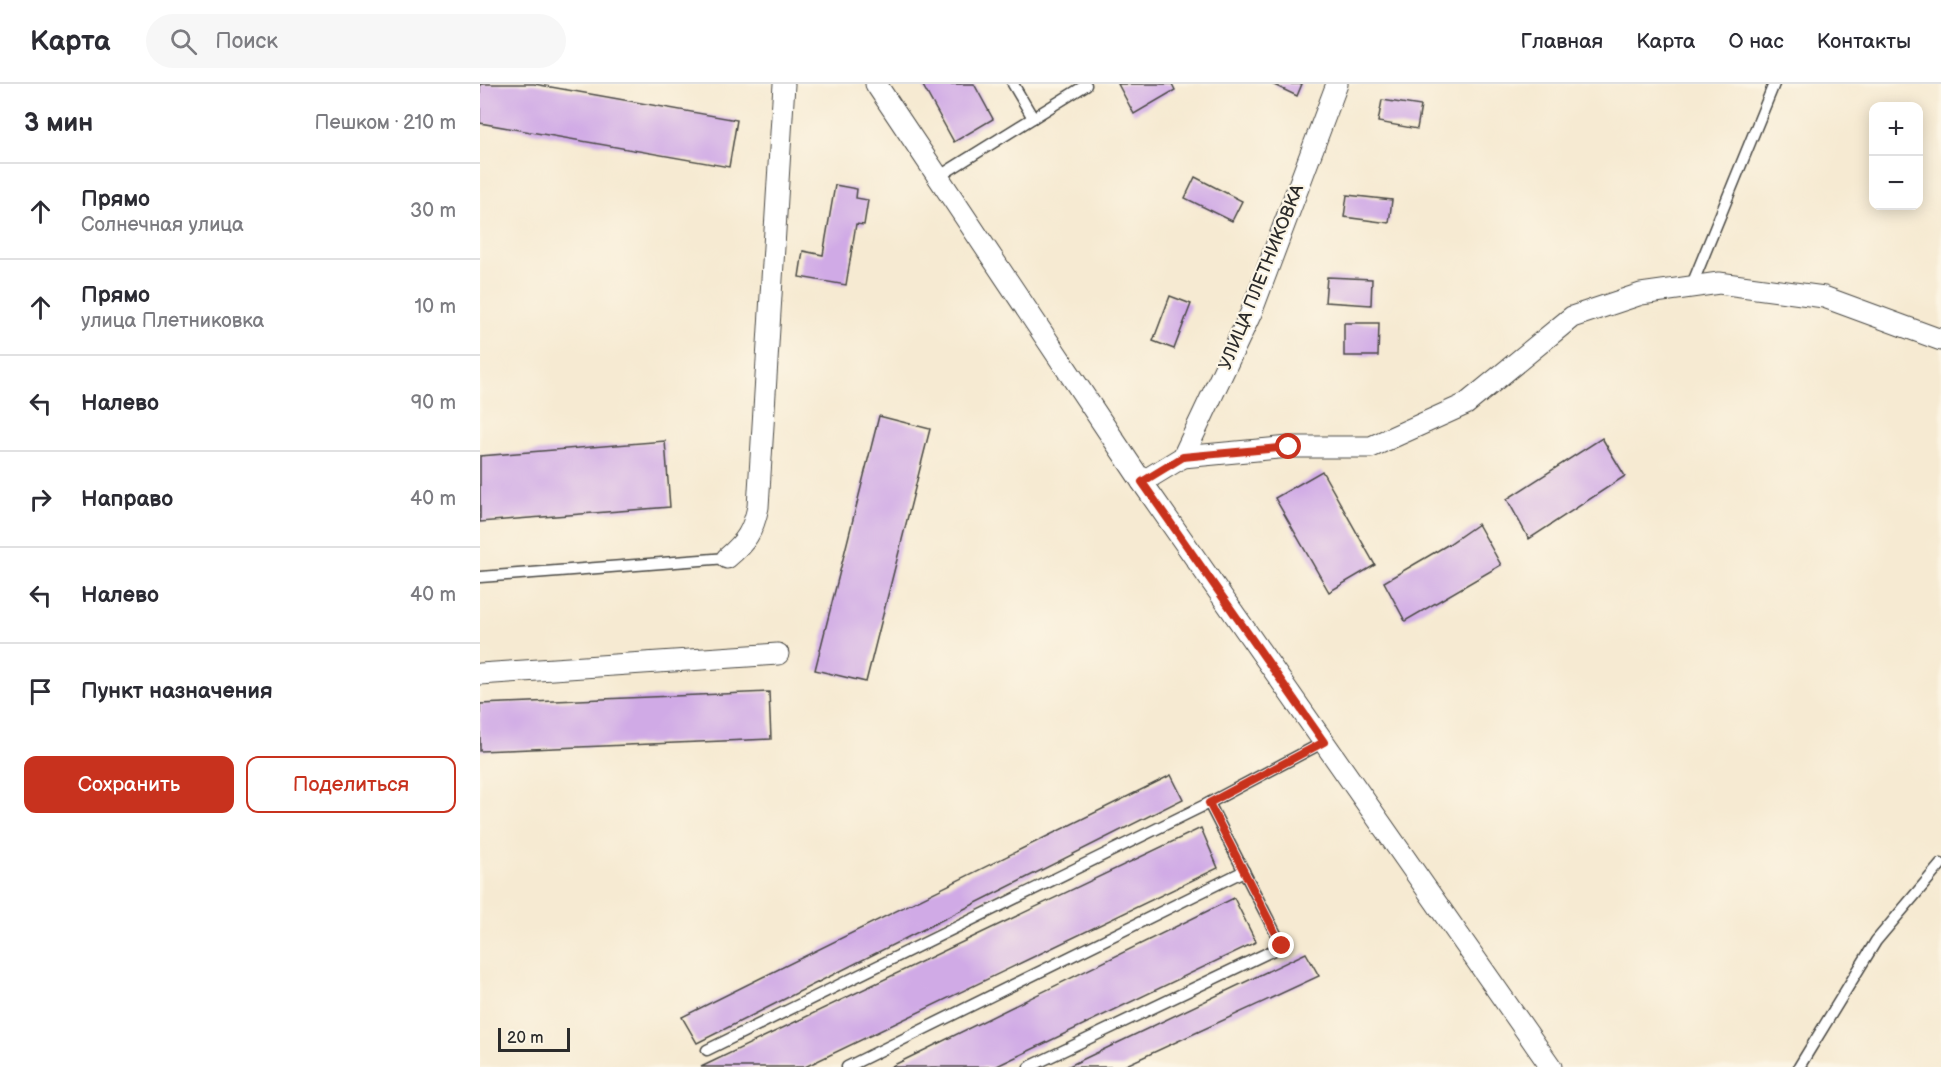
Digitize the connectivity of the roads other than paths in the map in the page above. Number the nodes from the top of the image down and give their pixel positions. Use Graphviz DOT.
graph roads {
  1 [pos="783,84"];
  2 [pos="876,84"];
  3 [pos="1013,84"];
  4 [pos="1337,84"];
  5 [pos="1774,84"];
  6 [pos="1086,85"];
  7 [pos="1033,118"];
  8 [pos="938,177"];
  9 [pos="1691,287"];
  10 [pos="1941,340"];
  11 [pos="1183,457"];
  12 [pos="1142,482"];
  13 [pos="727,558"];
  14 [pos="480,577"];
  15 [pos="778,654"];
  16 [pos="480,674"];
  17 [pos="1324,742"];
  18 [pos="1209,803"];
  19 [pos="1941,864"];
  20 [pos="1244,871"];
  21 [pos="707,1050"];
  22 [pos="847,1067"];
  23 [pos="1029,1067"];
  24 [pos="1551,1067"];
  25 [pos="1799,1067"];
  1 -- 13 [label="street"];
  2 -- 8 [label="street"];
  3 -- 7 [label="lane"];
  4 -- 11 [label="street, УЛИЦА ПЛЕТНИКОВКА"];
  5 -- 9 [label="lane"];
  6 -- 7 [label="lane"];
  7 -- 8 [label="lane"];
  8 -- 12 [label="street"];
  9 -- 10 [label="street"];
  9 -- 11 [label="street"];
  11 -- 12 [label="street"];
  12 -- 17 [label="street"];
  13 -- 14 [label="lane"];
  15 -- 16 [label="street"];
  17 -- 18 [label="lane"];
  17 -- 24 [label="street"];
  18 -- 20 [label="lane"];
  18 -- 21 [label="lane"];
  19 -- 25 [label="lane"];
  20 -- 22 [label="lane"];
  20 -- 23 [label="lane"];
}
